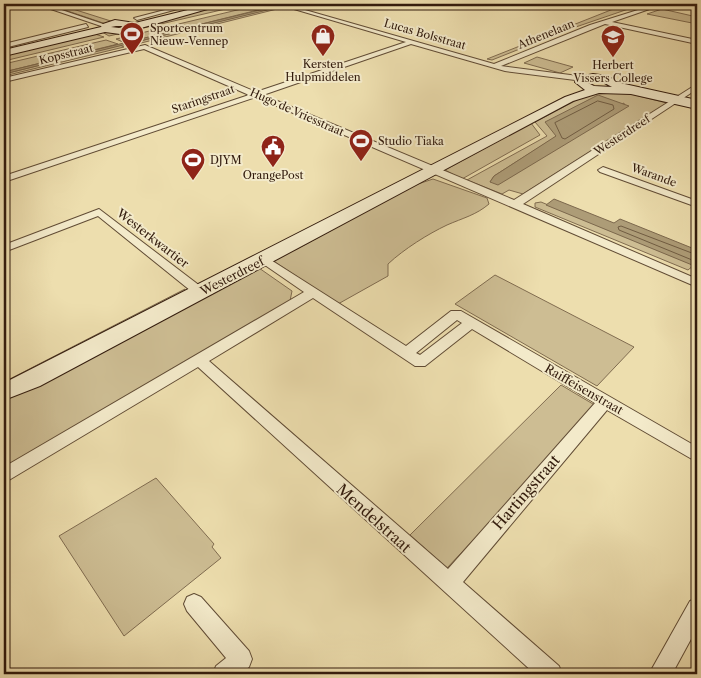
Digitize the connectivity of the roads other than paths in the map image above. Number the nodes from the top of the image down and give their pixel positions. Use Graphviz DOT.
graph roads {
  1 [pos="39,4"];
  2 [pos="62,4"];
  3 [pos="174,4"];
  4 [pos="221,4"];
  5 [pos="279,4"];
  6 [pos="662,4"];
  7 [pos="649,5"];
  8 [pos="70,6"];
  9 [pos="182,6"];
  10 [pos="194,7"];
  11 [pos="597,20"];
  12 [pos="135,22"];
  13 [pos="604,22"];
  14 [pos="86,26"];
  15 [pos="106,26"];
  16 [pos="12,38"];
  17 [pos="19,42"];
  18 [pos="410,42"];
  19 [pos="697,42"];
  20 [pos="4,46"];
  21 [pos="133,48"];
  22 [pos="4,53"];
  23 [pos="485,64"];
  24 [pos="494,66"];
  25 [pos="4,80"];
  26 [pos="580,86"];
  27 [pos="697,86"];
  28 [pos="615,87"];
  29 [pos="256,94"];
  30 [pos="677,99"];
  31 [pos="697,105"];
  32 [pos="432,170"];
  33 [pos="603,170"];
  34 [pos="6,175"];
  35 [pos="515,204"];
  36 [pos="697,204"];
  37 [pos="4,249"];
  38 [pos="263,259"];
  39 [pos="697,283"];
  40 [pos="200,292"];
  41 [pos="313,292"];
  42 [pos="199,360"];
  43 [pos="32,380"];
  44 [pos="4,392"];
  45 [pos="4,400"];
  46 [pos="606,401"];
  47 [pos="697,455"];
  48 [pos="4,476"];
  49 [pos="448,584"];
  50 [pos="194,604"];
  51 [pos="697,608"];
  52 [pos="224,674"];
  53 [pos="551,674"];
  54 [pos="660,674"];
  1 -- 15 [label="street"];
  2 -- 8 [label="street"];
  3 -- 9 [label="street"];
  4 -- 10 [label="street"];
  5 -- 18 [label="street, Lucas Bolsstraat"];
  6 -- 7 [label="street, Athenelaan"];
  7 -- 11 [label="street, Athenelaan"];
  7 -- 13 [label="street, Athenelaan"];
  9 -- 10 [label="street"];
  9 -- 12 [label="street"];
  10 -- 12 [label="street"];
  11 -- 13 [label="street"];
  11 -- 23 [label="street, Athenelaan"];
  12 -- 15 [label="street"];
  12 -- 15 [label="street"];
  13 -- 19 [label="street"];
  13 -- 24 [label="street, Athenelaan"];
  14 -- 17 [label="street"];
  15 -- 22 [label="street"];
  16 -- 17 [label="street"];
  17 -- 20 [label="street"];
  18 -- 23 [label="street, Lucas Bolsstraat"];
  18 -- 29 [label="street, Staringstraat"];
  21 -- 25 [label="street, Kopsstraat"];
  21 -- 29 [label="street, Hugo de Vriesstraat"];
  23 -- 24 [label="street, Lucas Bolsstraat"];
  24 -- 26 [label="street, Lucas Bolsstraat"];
  26 -- 28 [label="street, Westerdreef"];
  26 -- 28 [label="street"];
  26 -- 32 [label="street, Westerdreef"];
  27 -- 30 [label="street, Westerdreef"];
  28 -- 30 [label="street"];
  29 -- 32 [label="street, Hugo de Vriesstraat"];
  29 -- 34 [label="street, Staringstraat"];
  30 -- 31 [label="street"];
  30 -- 35 [label="street, Westerdreef"];
  32 -- 35 [label="street"];
  32 -- 38 [label="street, Westerdreef"];
  33 -- 36 [label="street, Warande"];
  35 -- 39 [label="street"];
  37 -- 40 [label="street, Westerkwartier"];
  38 -- 40 [label="street, Westerdreef"];
  38 -- 41 [label="street, Raiffeisenstraat"];
  40 -- 43 [label="street, Westerdreef"];
  41 -- 42 [label="street"];
  41 -- 46 [label="street, Raiffeisenstraat"];
  42 -- 48 [label="street"];
  42 -- 49 [label="street, Mendelstraat"];
  43 -- 44 [label="street, Westerdreef"];
  43 -- 45 [label="street, Westerdreef"];
  46 -- 47 [label="street, Raiffeisenstraat"];
  46 -- 49 [label="street, Hartingstraat"];
  49 -- 53 [label="street, Mendelstraat"];
  50 -- 52 [label="street"];
  51 -- 54 [label="street"];
}
